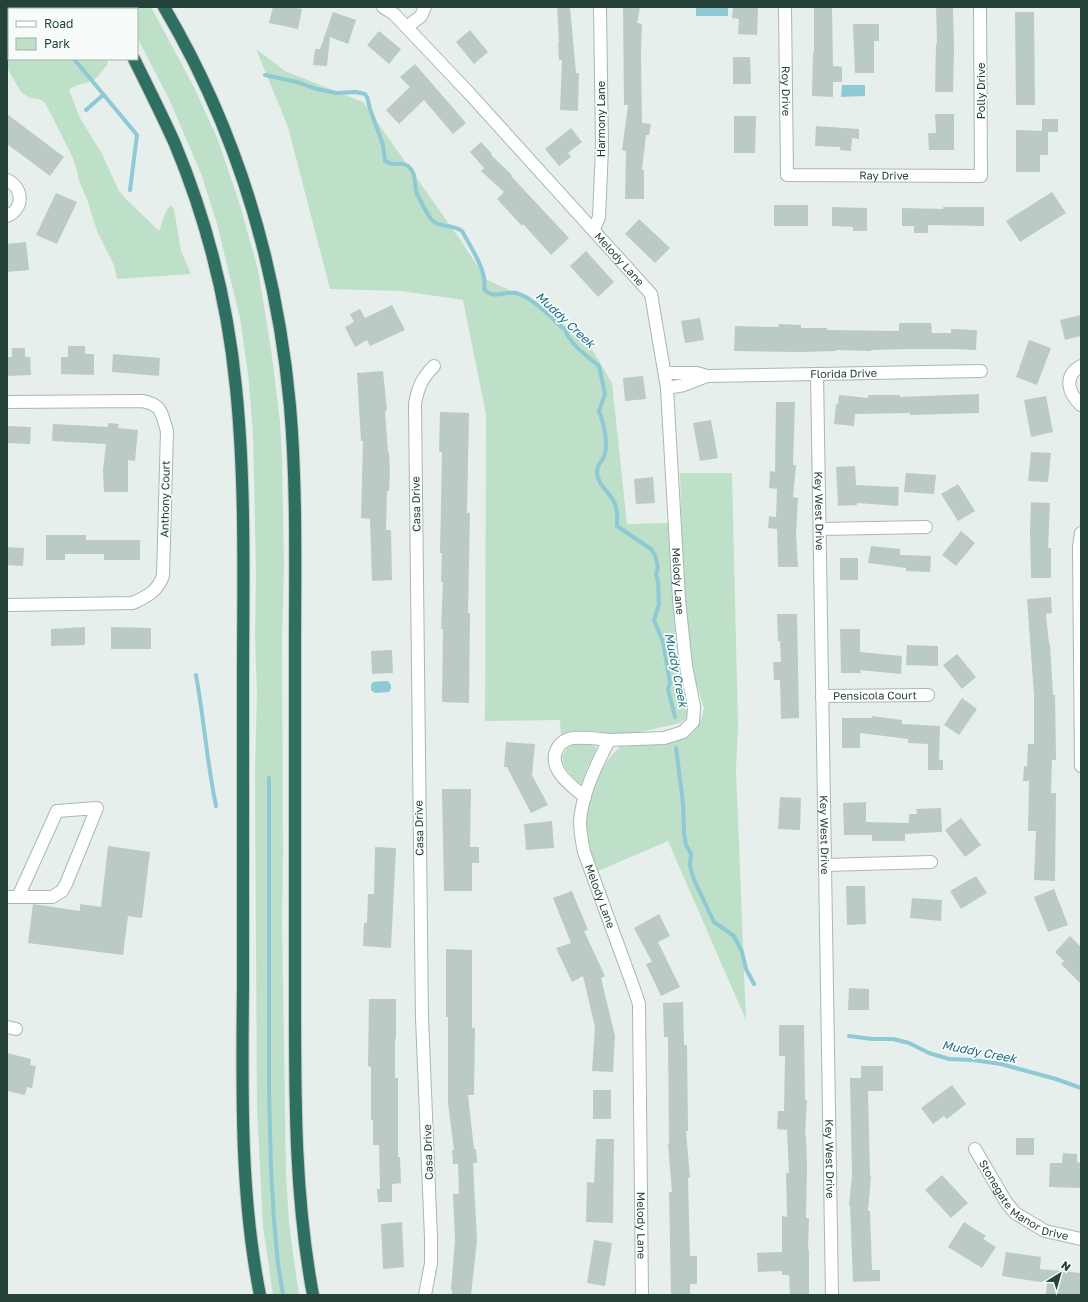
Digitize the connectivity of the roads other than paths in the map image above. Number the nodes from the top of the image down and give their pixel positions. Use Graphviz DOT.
graph roads {
  1 [pos="164,7"];
  2 [pos="383,7"];
  3 [pos="424,7"];
  4 [pos="600,7"];
  5 [pos="785,7"];
  6 [pos="980,7"];
  7 [pos="407,27"];
  8 [pos="135,60"];
  9 [pos="787,175"];
  10 [pos="981,176"];
  11 [pos="7,180"];
  12 [pos="7,216"];
  13 [pos="594,230"];
  14 [pos="434,366"];
  15 [pos="1081,366"];
  16 [pos="981,371"];
  17 [pos="665,373"];
  18 [pos="817,374"];
  19 [pos="707,376"];
  20 [pos="667,388"];
  21 [pos="7,402"];
  22 [pos="1081,405"];
  23 [pos="926,527"];
  24 [pos="820,529"];
  25 [pos="1081,533"];
  26 [pos="1080,547"];
  27 [pos="7,605"];
  28 [pos="928,695"];
  29 [pos="822,696"];
  30 [pos="1080,724"];
  31 [pos="609,740"];
  32 [pos="1081,766"];
  33 [pos="585,797"];
  34 [pos="931,862"];
  35 [pos="825,865"];
  36 [pos="13,897"];
  37 [pos="975,1149"];
  38 [pos="1081,1239"];
  39 [pos="260,1295"];
  40 [pos="313,1295"];
  41 [pos="425,1295"];
  42 [pos="642,1295"];
  43 [pos="832,1295"];
  1 -- 40 [label="highway"];
  2 -- 7 [label="street, Melody Lane"];
  3 -- 7 [label="street"];
  4 -- 13 [label="street, Harmony Lane"];
  5 -- 9 [label="street, Roy Drive"];
  6 -- 10 [label="street, Polly Drive"];
  7 -- 13 [label="street, Melody Lane"];
  8 -- 39 [label="highway"];
  9 -- 10 [label="street, Ray Drive"];
  11 -- 12 [label="street"];
  13 -- 17 [label="street, Melody Lane"];
  14 -- 41 [label="street, Casa Drive"];
  15 -- 22 [label="street"];
  16 -- 18 [label="street, Florida Drive"];
  17 -- 19 [label="street, Florida Drive"];
  17 -- 20 [label="street, Melody Lane"];
  18 -- 19 [label="street, Florida Drive"];
  18 -- 24 [label="street, Key West Drive"];
  19 -- 20 [label="street, Florida Drive"];
  20 -- 31 [label="street, Melody Lane"];
  21 -- 27 [label="street, Anthony Court"];
  23 -- 24 [label="street"];
  24 -- 29 [label="street, Key West Drive"];
  25 -- 26 [label="street"];
  26 -- 30 [label="street"];
  28 -- 29 [label="street, Pensicola Court"];
  29 -- 35 [label="street, Key West Drive"];
  30 -- 32 [label="street"];
  31 -- 33 [label="street, Melody Lane"];
  31 -- 33 [label="street"];
  33 -- 42 [label="street, Melody Lane"];
  34 -- 35 [label="street"];
  35 -- 43 [label="street, Key West Drive"];
  36 -- 36 [label="street"];
  37 -- 38 [label="street, Stonegate Manor Drive"];
}
